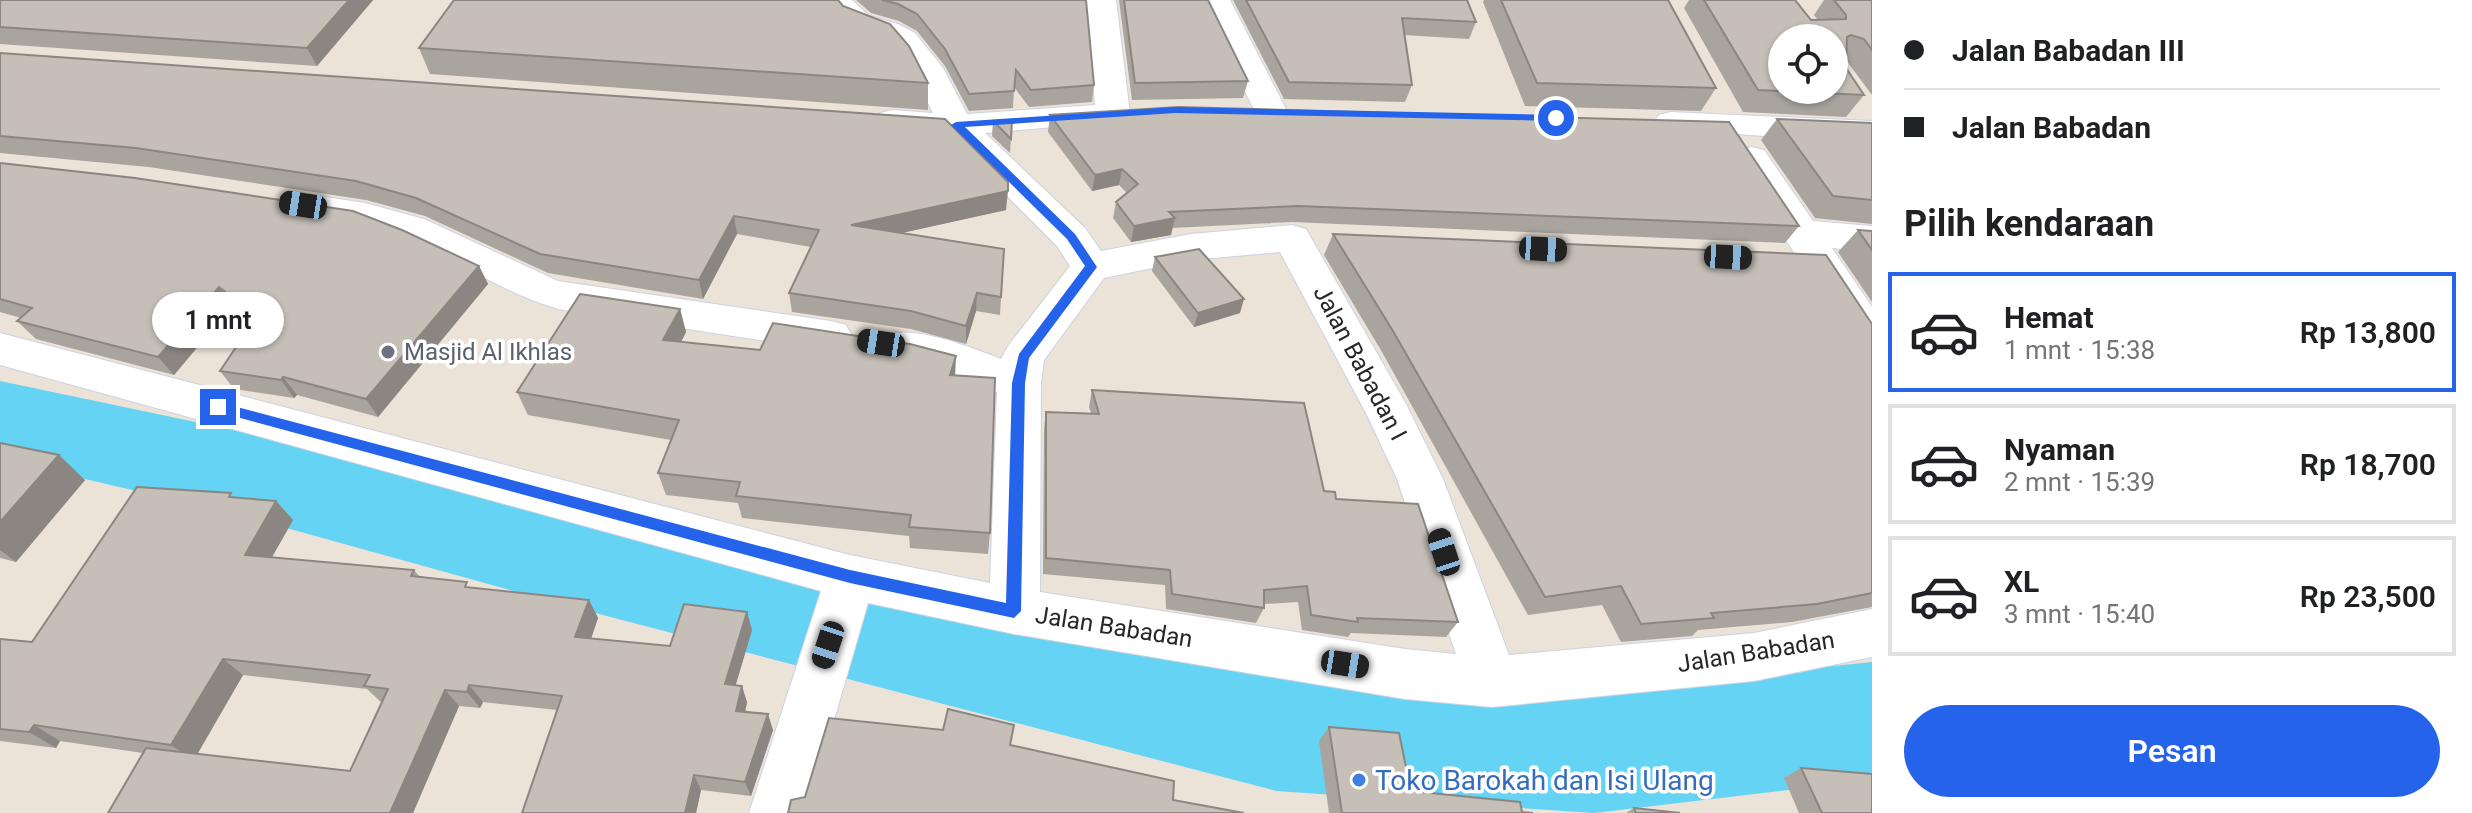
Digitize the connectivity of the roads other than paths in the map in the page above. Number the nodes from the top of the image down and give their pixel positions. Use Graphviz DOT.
graph roads {
  1 [pos="835,0"];
  2 [pos="1101,0"];
  3 [pos="1215,0"];
  4 [pos="1270,111"];
  5 [pos="1722,111"];
  6 [pos="862,118"];
  7 [pos="1633,120"];
  8 [pos="1867,120"];
  9 [pos="956,125"];
  10 [pos="272,200"];
  11 [pos="1872,239"];
  12 [pos="1817,255"];
  13 [pos="1773,259"];
  14 [pos="1091,267"];
  15 [pos="1872,274"];
  16 [pos="1872,339"];
  17 [pos="0,349"];
  18 [pos="1019,383"];
  19 [pos="848,581"];
  20 [pos="1014,611"];
  21 [pos="1872,633"];
  22 [pos="1492,682"];
  23 [pos="778,813"];
  1 -- 9 [label="street"];
  2 -- 9 [label="street"];
  3 -- 4 [label="street"];
  5 -- 7 [label="street"];
  5 -- 8 [label="street"];
  5 -- 12 [label="street"];
  6 -- 9 [label="street"];
  9 -- 14 [label="street"];
  10 -- 18 [label="street"];
  11 -- 12 [label="street"];
  12 -- 13 [label="street"];
  12 -- 15 [label="street"];
  12 -- 16 [label="street"];
  14 -- 18 [label="street"];
  14 -- 22 [label="street, Jalan Babadan I"];
  17 -- 19 [label="street, Jalan Babadan"];
  18 -- 20 [label="street"];
  19 -- 20 [label="street, Jalan Babadan"];
  19 -- 23 [label="street"];
  20 -- 22 [label="street, Jalan Babadan"];
  21 -- 22 [label="street, Jalan Babadan"];
}
